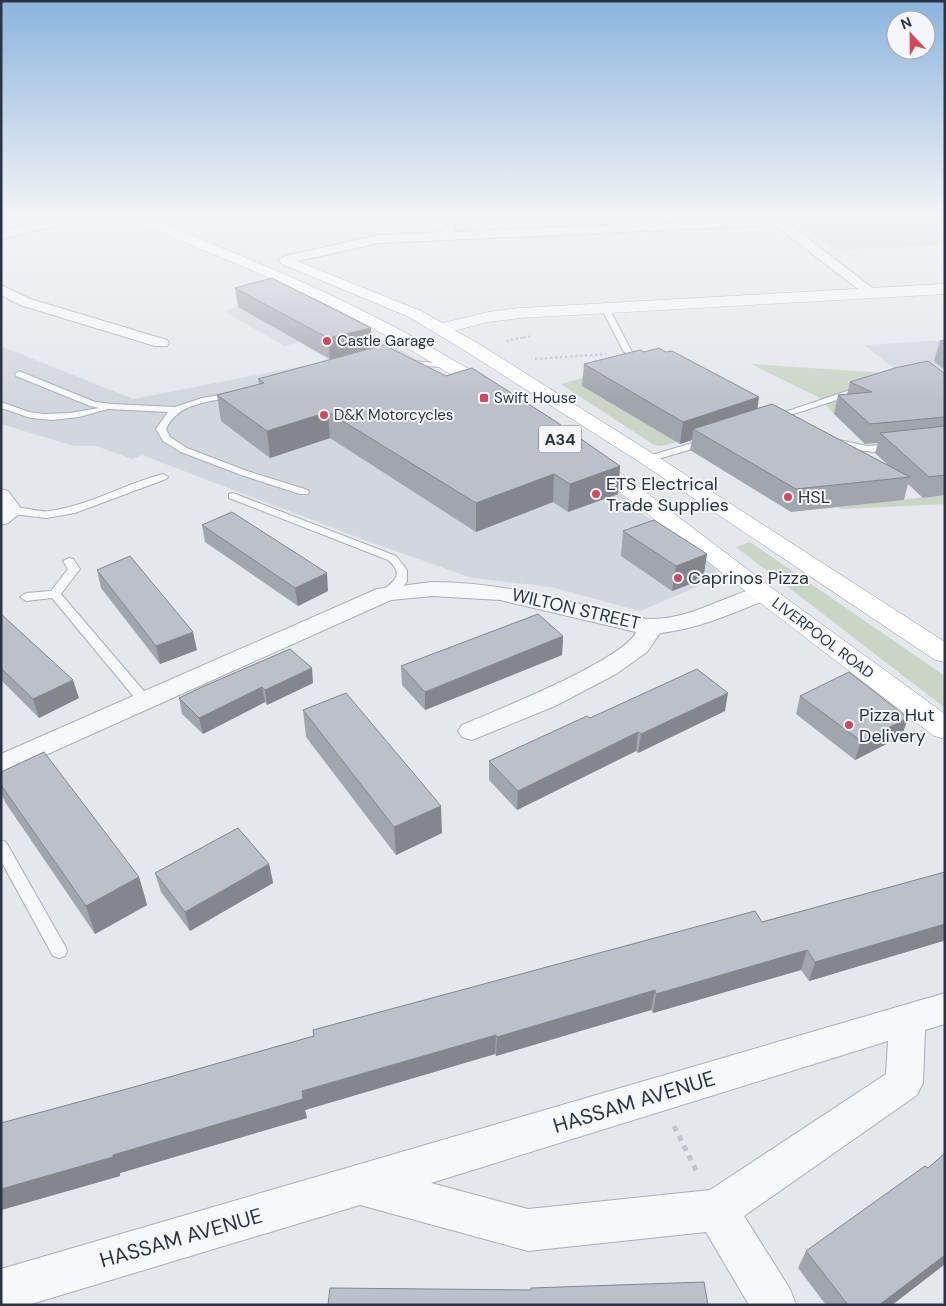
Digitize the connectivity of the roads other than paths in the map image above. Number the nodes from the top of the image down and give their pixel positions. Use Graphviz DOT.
graph roads {
  1 [pos="279,278"];
  2 [pos="330,278"];
  3 [pos="852,278"];
  4 [pos="1,289"];
  5 [pos="945,289"];
  6 [pos="872,293"];
  7 [pos="25,302"];
  8 [pos="9,308"];
  9 [pos="604,308"];
  10 [pos="393,332"];
  11 [pos="431,332"];
  12 [pos="161,343"];
  13 [pos="628,352"];
  14 [pos="395,362"];
  15 [pos="452,367"];
  16 [pos="19,374"];
  17 [pos="876,385"];
  18 [pos="244,392"];
  19 [pos="1,405"];
  20 [pos="112,407"];
  21 [pos="176,410"];
  22 [pos="781,415"];
  23 [pos="762,422"];
  24 [pos="797,424"];
  25 [pos="716,438"];
  26 [pos="828,441"];
  27 [pos="906,445"];
  28 [pos="576,450"];
  29 [pos="648,459"];
  30 [pos="163,477"];
  31 [pos="304,492"];
  32 [pos="233,496"];
  33 [pos="5,509"];
  34 [pos="69,561"];
  35 [pos="762,593"];
  36 [pos="55,594"];
  37 [pos="385,594"];
  38 [pos="26,597"];
  39 [pos="652,626"];
  40 [pos="945,654"];
  41 [pos="144,700"];
  42 [pos="945,729"];
  43 [pos="472,731"];
  44 [pos="1,764"];
  45 [pos="1,846"];
  46 [pos="60,951"];
  47 [pos="945,1008"];
  48 [pos="907,1018"];
  49 [pos="360,1185"];
  50 [pos="716,1210"];
  51 [pos="1,1291"];
  52 [pos="774,1305"];
  1 -- 10 [label="highway, A34"];
  2 -- 11 [label="highway, A34"];
  3 -- 6 [label="street"];
  4 -- 7 [label="street"];
  5 -- 6 [label="street"];
  6 -- 9 [label="street"];
  7 -- 8 [label="street"];
  7 -- 12 [label="street"];
  9 -- 11 [label="street"];
  9 -- 13 [label="lane"];
  10 -- 11 [label="highway"];
  10 -- 15 [label="highway, A34"];
  11 -- 15 [label="highway, A34"];
  11 -- 29 [label="highway, A34"];
  14 -- 15 [label="lane"];
  16 -- 20 [label="lane"];
  17 -- 22 [label="lane"];
  18 -- 21 [label="lane"];
  19 -- 20 [label="lane"];
  20 -- 21 [label="lane"];
  21 -- 31 [label="lane"];
  22 -- 23 [label="lane"];
  22 -- 24 [label="lane"];
  25 -- 29 [label="lane"];
  26 -- 27 [label="lane"];
  28 -- 35 [label="highway, LIVERPOOL ROAD / A34"];
  29 -- 40 [label="highway, A34"];
  30 -- 33 [label="lane"];
  32 -- 37 [label="lane, WILTON STREET"];
  34 -- 36 [label="lane"];
  35 -- 39 [label="street, WILTON STREET"];
  35 -- 42 [label="highway, LIVERPOOL ROAD / A34"];
  36 -- 38 [label="lane"];
  36 -- 41 [label="lane"];
  37 -- 39 [label="street, WILTON STREET"];
  37 -- 41 [label="street, WILTON STREET"];
  39 -- 43 [label="street"];
  41 -- 44 [label="street, WILTON STREET"];
  45 -- 46 [label="lane"];
  47 -- 48 [label="street, HASSAM AVENUE"];
  48 -- 49 [label="street, HASSAM AVENUE"];
  48 -- 50 [label="street"];
  49 -- 50 [label="street"];
  49 -- 51 [label="street, HASSAM AVENUE"];
  50 -- 52 [label="street"];
}
